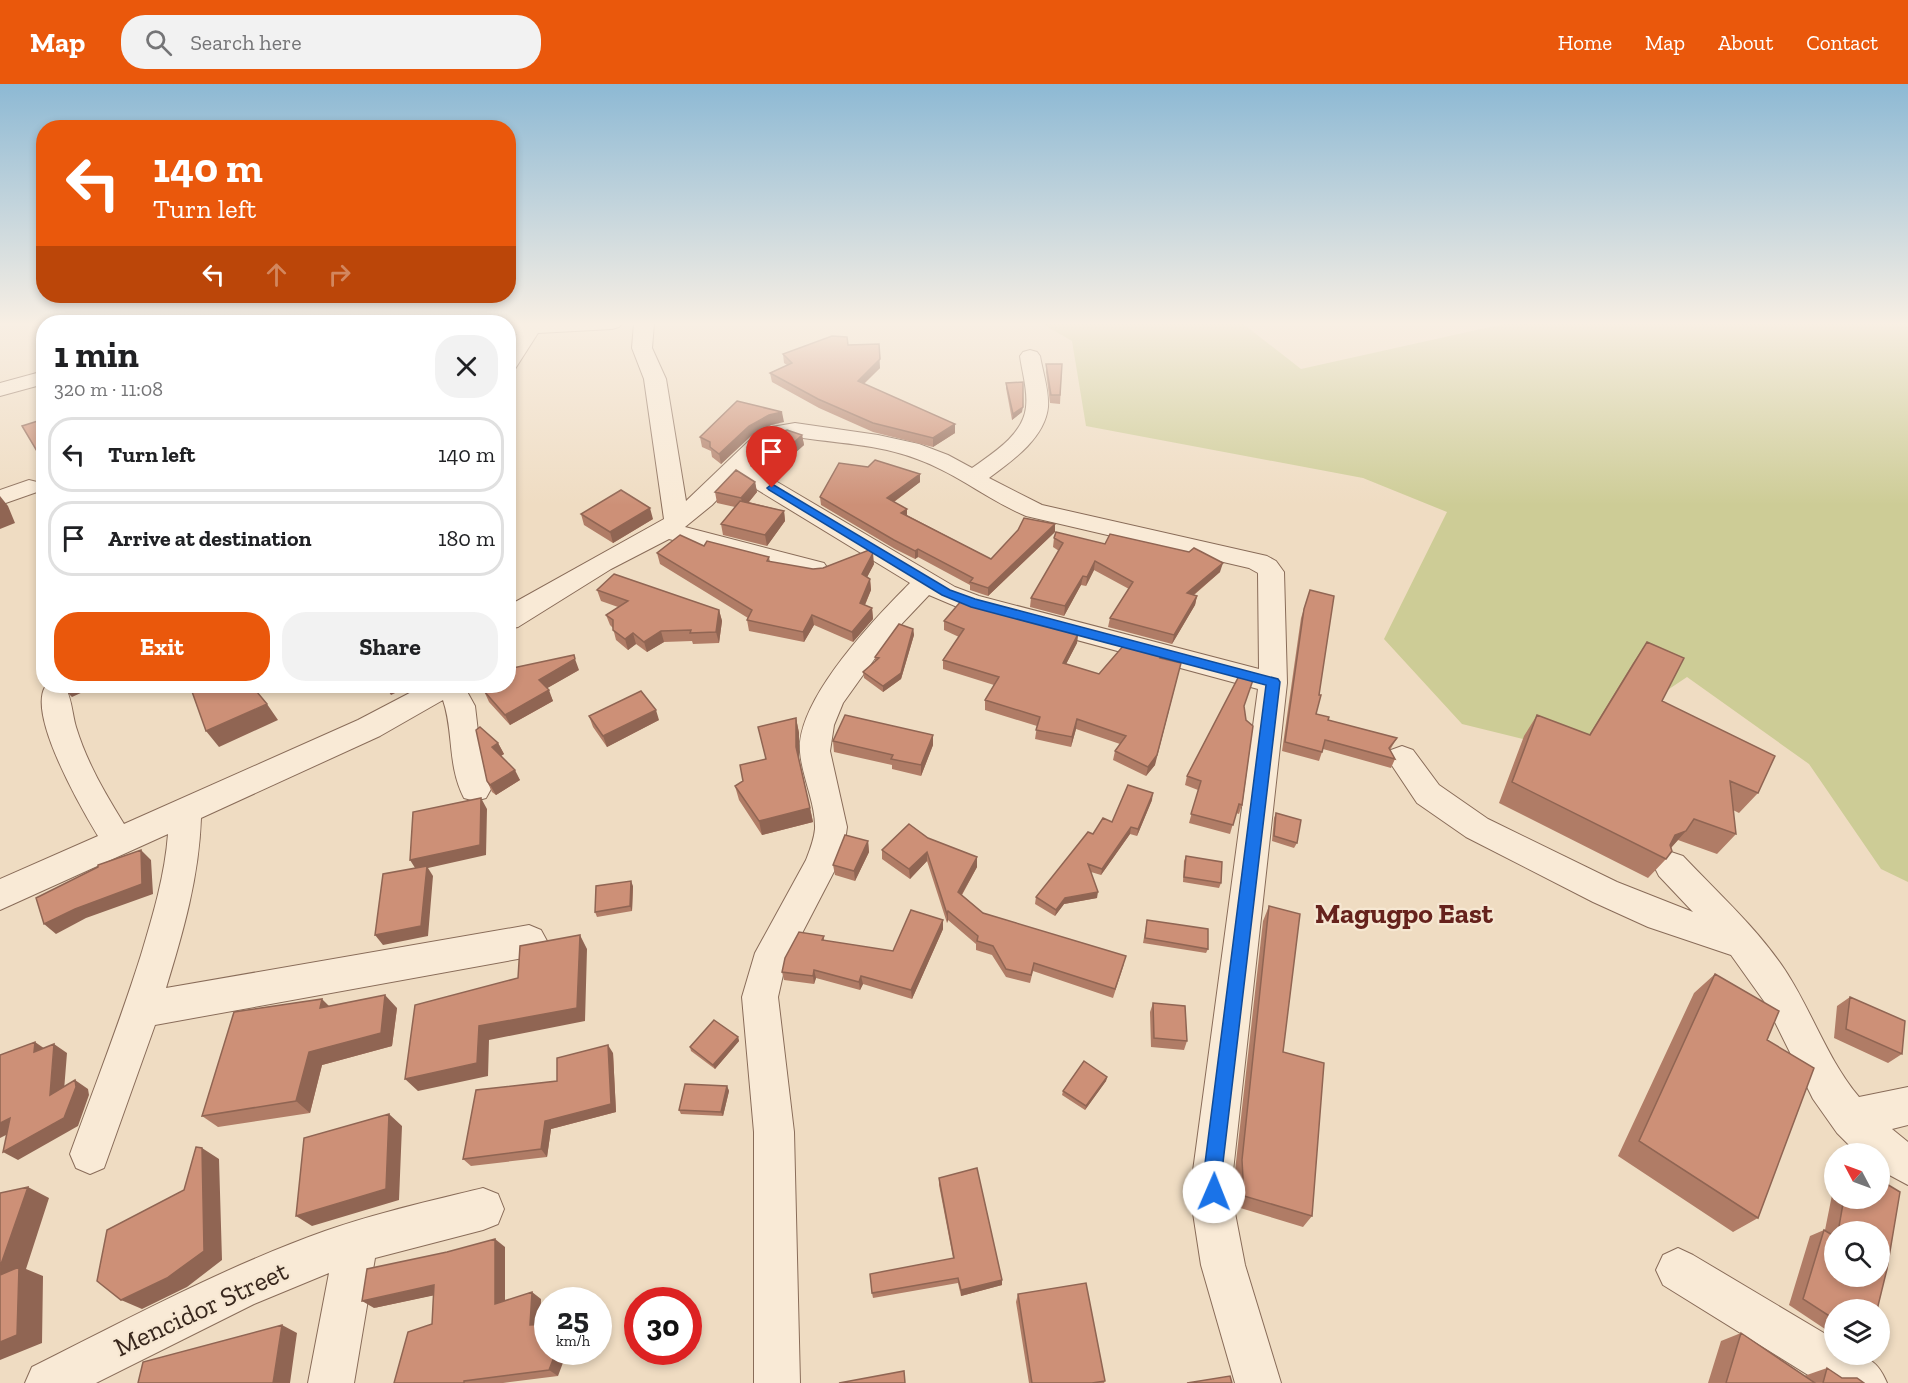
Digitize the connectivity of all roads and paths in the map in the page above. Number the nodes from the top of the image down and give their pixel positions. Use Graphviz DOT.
graph roads {
  1 [pos="22,384"];
  2 [pos="656,384"];
  3 [pos="1034,384"];
  4 [pos="0,390"];
  5 [pos="736,467"];
  6 [pos="973,479"];
  7 [pos="29,487"];
  8 [pos="0,498"];
  9 [pos="671,525"];
  10 [pos="815,569"];
  11 [pos="927,581"];
  12 [pos="516,614"];
  13 [pos="1273,682"];
  14 [pos="432,693"];
  15 [pos="454,693"];
  16 [pos="55,694"];
  17 [pos="1402,758"];
  18 [pos="475,789"];
  19 [pos="185,813"];
  20 [pos="118,842"];
  21 [pos="1671,866"];
  22 [pos="0,895"];
  23 [pos="529,941"];
  24 [pos="1745,944"];
  25 [pos="141,1010"];
  26 [pos="1908,1107"];
  27 [pos="1851,1119"];
  28 [pos="90,1154"];
  29 [pos="1908,1165"];
  30 [pos="483,1209"];
  31 [pos="356,1242"];
  32 [pos="1678,1270"];
  33 [pos="48,1383"];
  34 [pos="331,1383"];
  35 [pos="777,1383"];
  36 [pos="1258,1383"];
  37 [pos="1864,1383"];
  1 -- 4 [label="street"];
  2 -- 9 [label="street"];
  3 -- 6 [label="street"];
  5 -- 6 [label="street"];
  5 -- 9 [label="street"];
  5 -- 11 [label="street"];
  6 -- 13 [label="street"];
  7 -- 8 [label="street"];
  9 -- 10 [label="street"];
  9 -- 12 [label="street"];
  11 -- 13 [label="street"];
  11 -- 35 [label="street"];
  13 -- 36 [label="street"];
  14 -- 19 [label="street"];
  15 -- 18 [label="street"];
  16 -- 20 [label="street"];
  17 -- 24 [label="street"];
  19 -- 20 [label="street"];
  19 -- 25 [label="street"];
  20 -- 22 [label="street"];
  21 -- 24 [label="street"];
  23 -- 25 [label="street"];
  24 -- 27 [label="street"];
  25 -- 28 [label="street"];
  26 -- 27 [label="street"];
  27 -- 29 [label="street"];
  30 -- 31 [label="street, Mencidor Street"];
  31 -- 33 [label="street, Mencidor Street"];
  31 -- 34 [label="street"];
  32 -- 37 [label="street"];
}
